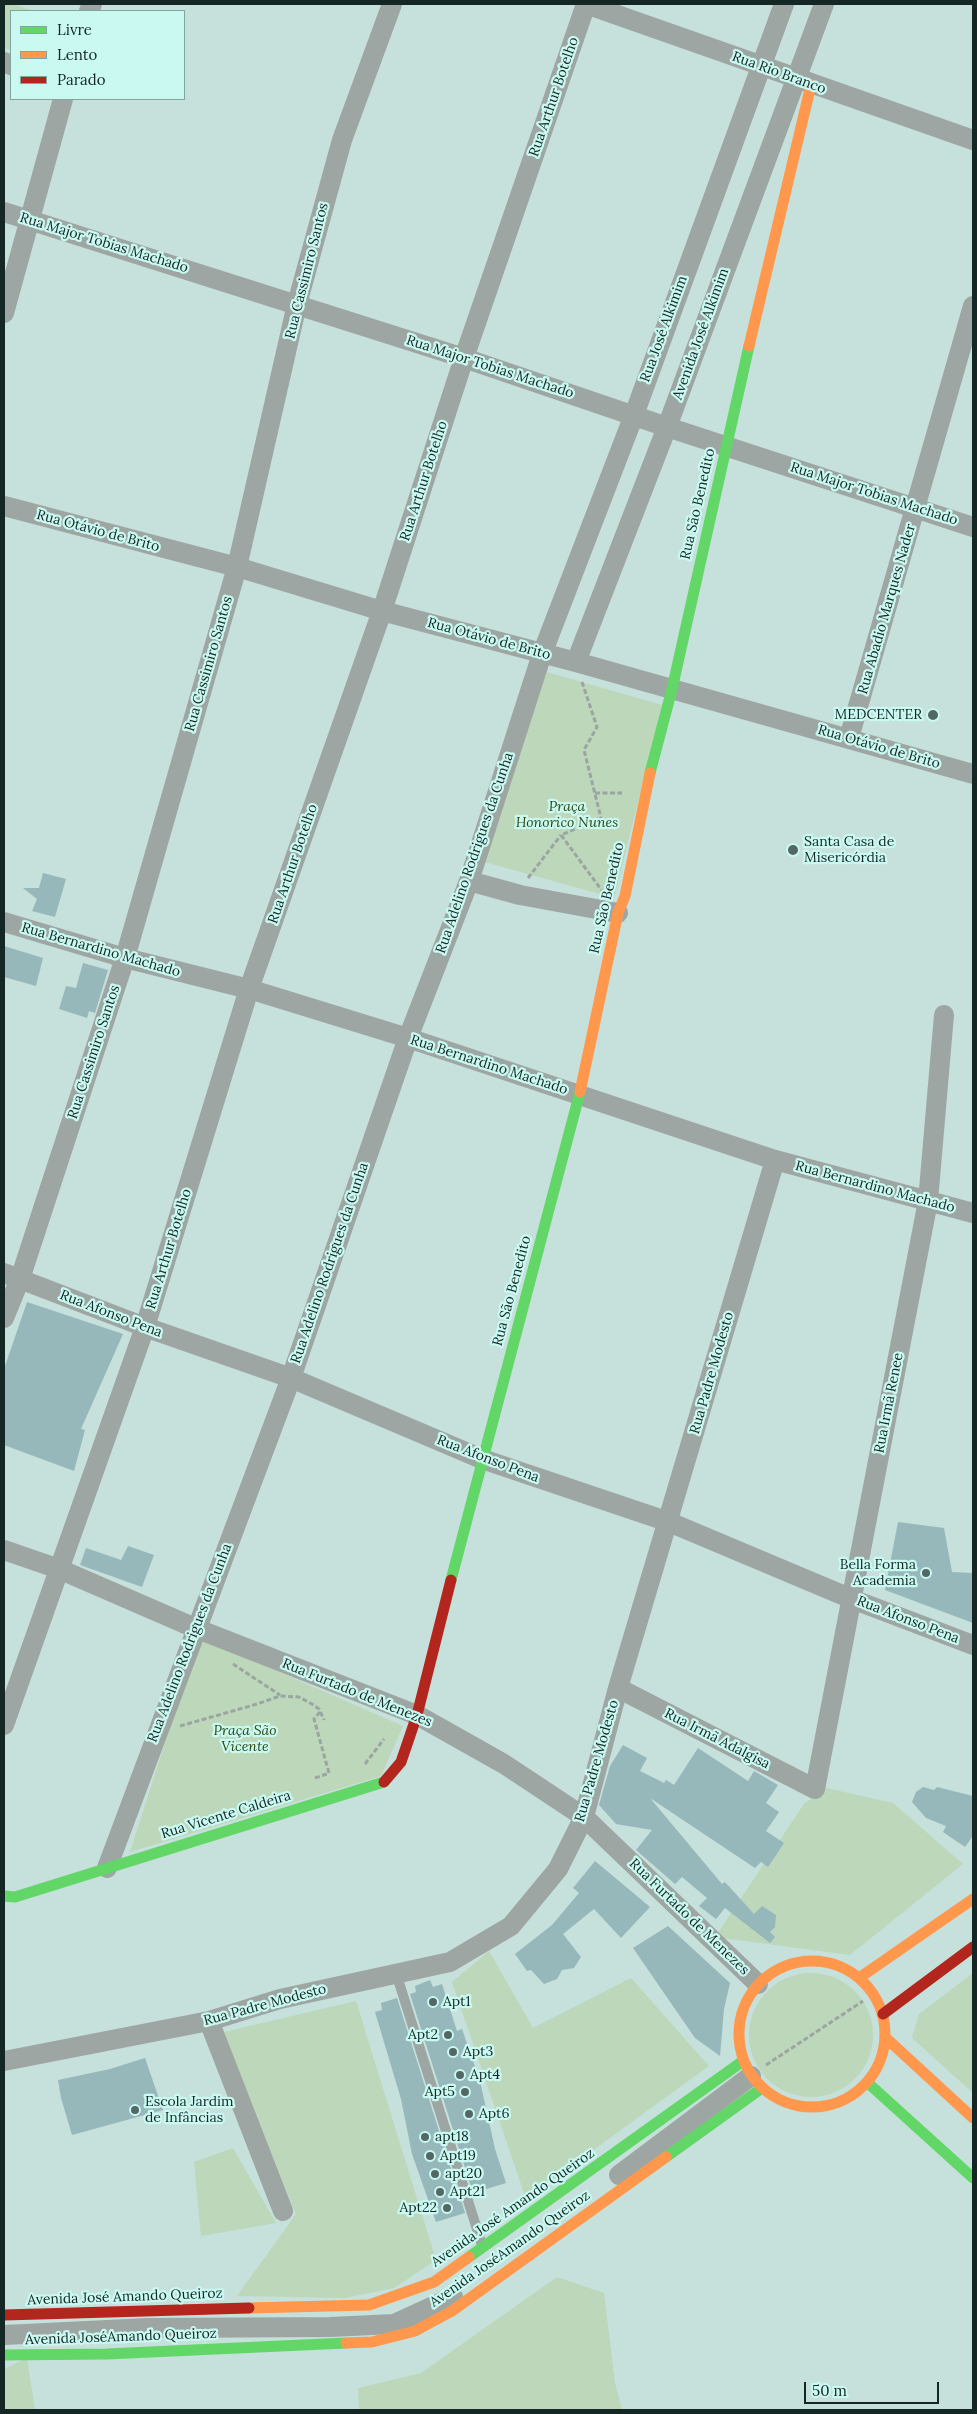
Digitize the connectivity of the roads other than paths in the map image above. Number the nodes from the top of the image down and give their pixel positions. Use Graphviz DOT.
graph roads {
  1 [pos="392,4"];
  2 [pos="586,4"];
  3 [pos="784,4"];
  4 [pos="824,4"];
  5 [pos="760,66"];
  6 [pos="803,82"];
  7 [pos="63,100"];
  8 [pos="973,140"];
  9 [pos="4,212"];
  10 [pos="30,220"];
  11 [pos="297,304"];
  12 [pos="973,306"];
  13 [pos="4,312"];
  14 [pos="464,358"];
  15 [pos="634,415"];
  16 [pos="667,427"];
  17 [pos="726,445"];
  18 [pos="4,506"];
  19 [pos="915,509"];
  20 [pos="973,527"];
  21 [pos="237,567"];
  22 [pos="382,611"];
  23 [pos="542,654"];
  24 [pos="576,662"];
  25 [pos="672,690"];
  26 [pos="849,738"];
  27 [pos="973,774"];
  28 [pos="469,882"];
  29 [pos="618,913"];
  30 [pos="4,922"];
  31 [pos="125,958"];
  32 [pos="249,989"];
  33 [pos="944,1015"];
  34 [pos="408,1038"];
  35 [pos="579,1095"];
  36 [pos="775,1160"];
  37 [pos="928,1201"];
  38 [pos="973,1213"];
  39 [pos="12,1276"];
  40 [pos="4,1318"];
  41 [pos="145,1327"];
  42 [pos="290,1378"];
  43 [pos="482,1459"];
  44 [pos="669,1522"];
  45 [pos="4,1550"];
  46 [pos="59,1569"];
  47 [pos="852,1599"];
  48 [pos="196,1628"];
  49 [pos="973,1645"];
  50 [pos="618,1688"];
  51 [pos="417,1715"];
  52 [pos="4,1725"];
  53 [pos="815,1789"];
  54 [pos="584,1817"];
  55 [pos="107,1868"];
  56 [pos="4,1896"];
  57 [pos="973,1899"];
  58 [pos="973,1947"];
  59 [pos="396,1973"];
  60 [pos="859,1978"];
  61 [pos="758,1984"];
  62 [pos="883,2014"];
  63 [pos="209,2021"];
  64 [pos="886,2038"];
  65 [pos="4,2061"];
  66 [pos="752,2075"];
  67 [pos="868,2083"];
  68 [pos="973,2118"];
  69 [pos="973,2178"];
  70 [pos="283,2211"];
  71 [pos="483,2248"];
  72 [pos="4,2315"];
  73 [pos="4,2335"];
  74 [pos="4,2355"];
  1 -- 11 [label="street, Rua Cassimiro Santos"];
  2 -- 5 [label="street, Rua Rio Branco"];
  2 -- 14 [label="street, Rua Arthur Botelho"];
  3 -- 5 [label="street, Rua José Alkimim"];
  4 -- 6 [label="street, Avenida José Alkimim"];
  5 -- 6 [label="street, Rua Rio Branco"];
  5 -- 15 [label="street, Rua José Alkimim"];
  6 -- 8 [label="street, Rua Rio Branco"];
  6 -- 16 [label="street, Avenida José Alkimim"];
  6 -- 17 [label="main road, Rua São Benedito"];
  7 -- 10 [label="street"];
  9 -- 10 [label="street, Rua Major Tobias Machado"];
  10 -- 11 [label="street, Rua Major Tobias Machado"];
  10 -- 13 [label="street"];
  11 -- 14 [label="street, Rua Major Tobias Machado"];
  11 -- 21 [label="street, Rua Cassimiro Santos"];
  12 -- 19 [label="street, Rua Abadio Marques Nader"];
  14 -- 15 [label="street, Rua Major Tobias Machado"];
  14 -- 22 [label="street, Rua Arthur Botelho"];
  15 -- 16 [label="street, Rua Major Tobias Machado"];
  15 -- 23 [label="street, Rua José Alkimim"];
  16 -- 17 [label="street, Rua Major Tobias Machado"];
  16 -- 24 [label="street, Avenida José Alkimim"];
  17 -- 19 [label="street, Rua Major Tobias Machado"];
  17 -- 25 [label="main road, Rua São Benedito"];
  18 -- 21 [label="street, Rua Otávio de Brito"];
  19 -- 20 [label="street, Rua Major Tobias Machado"];
  19 -- 26 [label="street, Rua Abadio Marques Nader"];
  21 -- 22 [label="street, Rua Otávio de Brito"];
  21 -- 31 [label="street, Rua Cassimiro Santos"];
  22 -- 23 [label="street, Rua Otávio de Brito"];
  22 -- 32 [label="street, Rua Arthur Botelho"];
  23 -- 24 [label="street, Rua Otávio de Brito"];
  23 -- 28 [label="street, Rua Adelino Rodrigues da Cunha"];
  24 -- 25 [label="street, Rua Otávio de Brito"];
  25 -- 26 [label="street, Rua Otávio de Brito"];
  25 -- 29 [label="main road, Rua São Benedito"];
  26 -- 27 [label="street, Rua Otávio de Brito"];
  28 -- 29 [label="street"];
  28 -- 34 [label="street, Rua Adelino Rodrigues da Cunha"];
  29 -- 35 [label="main road, Rua São Benedito"];
  30 -- 31 [label="street, Rua Bernardino Machado"];
  31 -- 32 [label="street, Rua Bernardino Machado"];
  31 -- 39 [label="street, Rua Cassimiro Santos"];
  32 -- 34 [label="street, Rua Bernardino Machado"];
  32 -- 41 [label="street, Rua Arthur Botelho"];
  33 -- 37 [label="street, Rua Irmã Renee"];
  34 -- 35 [label="street, Rua Bernardino Machado"];
  34 -- 42 [label="street, Rua Adelino Rodrigues da Cunha"];
  35 -- 36 [label="street, Rua Bernardino Machado"];
  35 -- 43 [label="main road, Rua São Benedito"];
  36 -- 37 [label="street, Rua Bernardino Machado"];
  36 -- 44 [label="street, Rua Padre Modesto"];
  37 -- 38 [label="street, Rua Bernardino Machado"];
  37 -- 47 [label="street, Rua Irmã Renee"];
  39 -- 40 [label="street, Rua Cassimiro Santos"];
  39 -- 41 [label="street, Rua Afonso Pena"];
  41 -- 42 [label="street, Rua Afonso Pena"];
  41 -- 46 [label="street, Rua Arthur Botelho"];
  42 -- 43 [label="street, Rua Afonso Pena"];
  42 -- 48 [label="street, Rua Adelino Rodrigues da Cunha"];
  43 -- 44 [label="street, Rua Afonso Pena"];
  43 -- 51 [label="main road, Rua São Benedito"];
  44 -- 47 [label="street, Rua Afonso Pena"];
  44 -- 50 [label="street, Rua Padre Modesto"];
  45 -- 46 [label="street, Rua Furtado de Menezes"];
  46 -- 48 [label="street, Rua Furtado de Menezes"];
  46 -- 52 [label="street, Rua Arthur Botelho"];
  47 -- 49 [label="street, Rua Afonso Pena"];
  47 -- 53 [label="street, Rua Irmã Renee"];
  48 -- 51 [label="street, Rua Furtado de Menezes"];
  48 -- 55 [label="street, Rua Adelino Rodrigues da Cunha"];
  50 -- 53 [label="street, Rua Irmã Adalgisa"];
  50 -- 54 [label="street, Rua Padre Modesto"];
  51 -- 54 [label="street, Rua Furtado de Menezes"];
  51 -- 55 [label="main road, Rua Vicente Caldeira"];
  54 -- 59 [label="street, Rua Padre Modesto"];
  54 -- 61 [label="street, Rua Furtado de Menezes"];
  55 -- 56 [label="main road, Rua Vicente Caldeira"];
  57 -- 60 [label="main road"];
  58 -- 62 [label="main road"];
  59 -- 63 [label="street, Rua Padre Modesto"];
  59 -- 71 [label="lane"];
  60 -- 61 [label="main road"];
  60 -- 62 [label="main road"];
  61 -- 66 [label="main road"];
  62 -- 64 [label="main road"];
  63 -- 65 [label="street, Rua Padre Modesto"];
  63 -- 70 [label="street"];
  64 -- 67 [label="main road"];
  64 -- 68 [label="main road"];
  66 -- 67 [label="main road"];
  66 -- 71 [label="main road, Avenida José Amando Queiroz"];
  66 -- 73 [label="street"];
  66 -- 74 [label="main road, Avenida JoséAmando Queiroz"];
  67 -- 69 [label="main road"];
  71 -- 72 [label="main road, Avenida José Amando Queiroz"];
}
